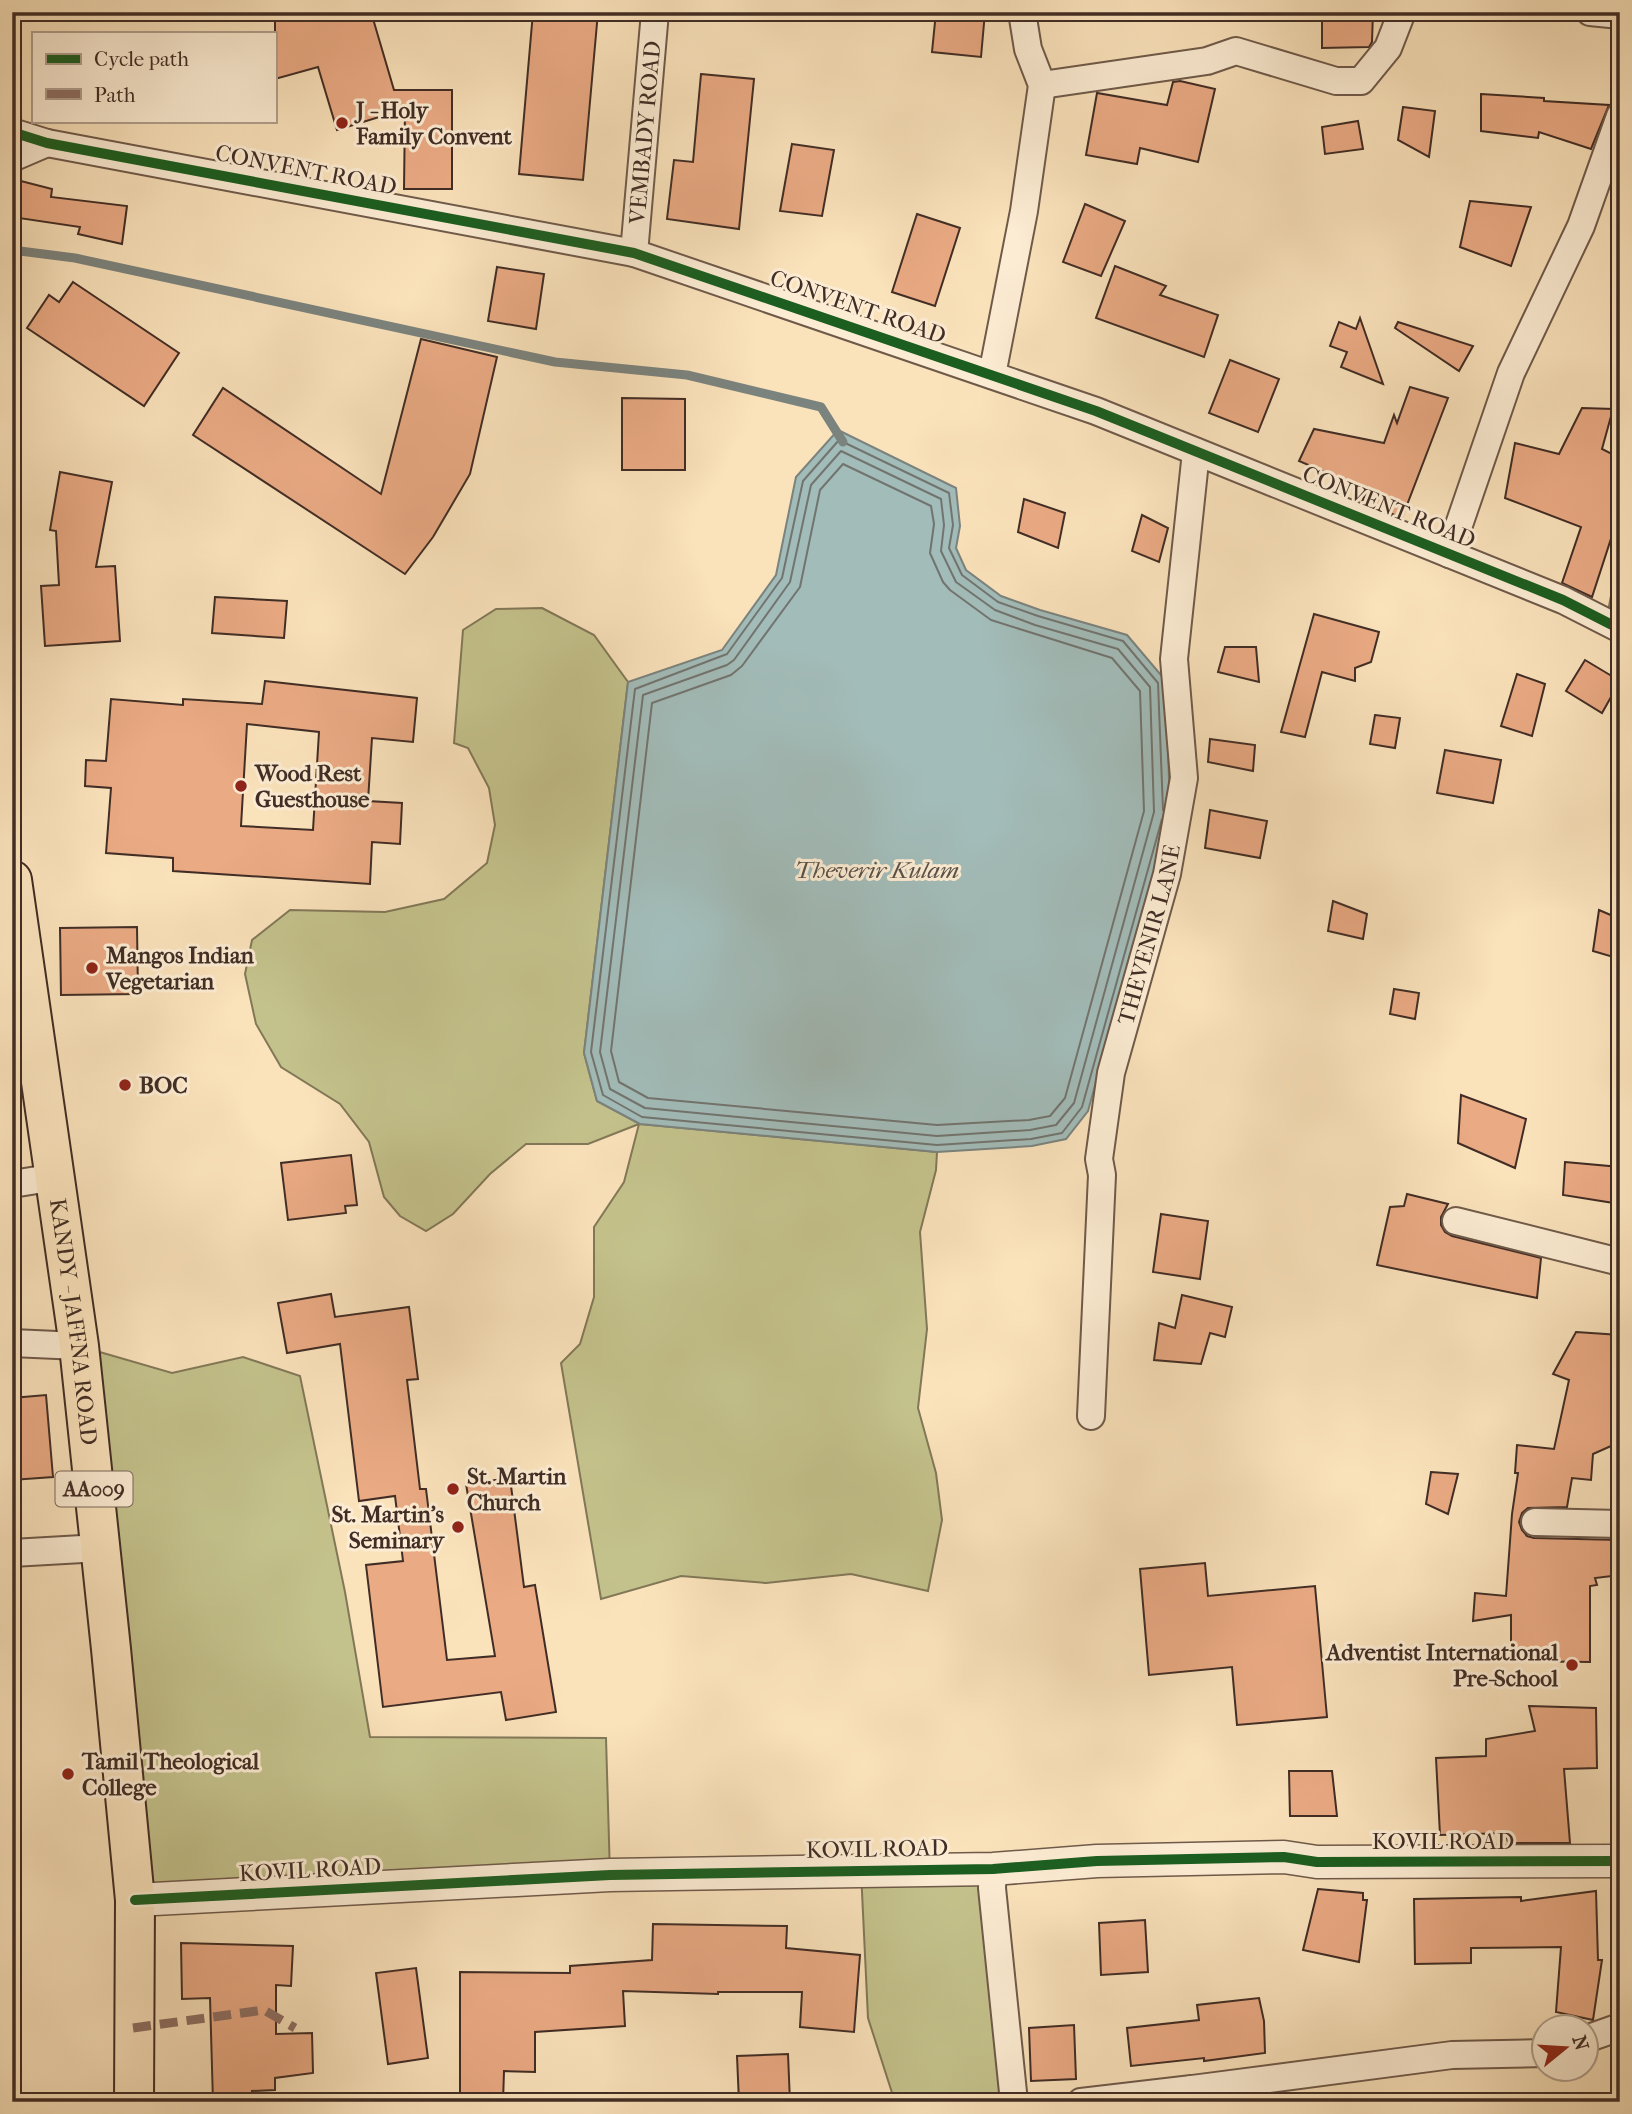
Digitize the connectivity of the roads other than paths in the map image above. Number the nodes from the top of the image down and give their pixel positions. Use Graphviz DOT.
graph roads {
  1 [pos="655,12"];
  2 [pos="1022,12"];
  3 [pos="1402,12"];
  4 [pos="1590,12"];
  5 [pos="1620,15"];
  6 [pos="1042,85"];
  7 [pos="1620,116"];
  8 [pos="12,132"];
  9 [pos="47,143"];
  10 [pos="12,159"];
  11 [pos="634,253"];
  12 [pos="992,375"];
  13 [pos="1196,452"];
  14 [pos="1449,554"];
  15 [pos="1620,629"];
  16 [pos="12,880"];
  17 [pos="21,1008"];
  18 [pos="56,1177"];
  19 [pos="12,1184"];
  20 [pos="1456,1220"];
  21 [pos="1620,1262"];
  22 [pos="12,1343"];
  23 [pos="79,1346"];
  24 [pos="1091,1416"];
  25 [pos="1535,1522"];
  26 [pos="1620,1524"];
  27 [pos="100,1548"];
  28 [pos="12,1553"];
  29 [pos="1620,1861"];
  30 [pos="993,1868"];
  31 [pos="135,1900"];
  32 [pos="1620,2027"];
  33 [pos="1600,2034"];
  34 [pos="1530,2053"];
  35 [pos="1193,2095"];
  36 [pos="134,2102"];
  37 [pos="1014,2102"];
  38 [pos="1081,2102"];
  1 -- 11 [label="street, VEMBADY ROAD"];
  2 -- 6 [label="street"];
  3 -- 6 [label="street"];
  4 -- 5 [label="street"];
  6 -- 12 [label="street"];
  7 -- 14 [label="street"];
  8 -- 9 [label="street, CONVENT ROAD"];
  9 -- 10 [label="street"];
  9 -- 11 [label="street, CONVENT ROAD"];
  11 -- 12 [label="street, CONVENT ROAD"];
  12 -- 13 [label="street, CONVENT ROAD"];
  13 -- 14 [label="street, CONVENT ROAD"];
  13 -- 24 [label="street, THEVENIR LANE"];
  14 -- 15 [label="street, CONVENT ROAD"];
  16 -- 17 [label="highway, KANDY - JAFFNA ROAD / AA009"];
  17 -- 18 [label="highway, KANDY - JAFFNA ROAD / AA009"];
  18 -- 19 [label="street"];
  18 -- 23 [label="highway, KANDY - JAFFNA ROAD / AA009"];
  20 -- 21 [label="street"];
  22 -- 23 [label="street"];
  23 -- 27 [label="highway, KANDY - JAFFNA ROAD / AA009"];
  25 -- 26 [label="street"];
  27 -- 28 [label="street"];
  27 -- 31 [label="highway, KANDY - JAFFNA ROAD / AA009"];
  29 -- 30 [label="street, KOVIL ROAD"];
  30 -- 31 [label="street, KOVIL ROAD"];
  30 -- 37 [label="street"];
  31 -- 36 [label="highway, KANDY - JAFFNA ROAD / AA009"];
  32 -- 33 [label="street"];
  34 -- 35 [label="street"];
  35 -- 38 [label="street"];
}
